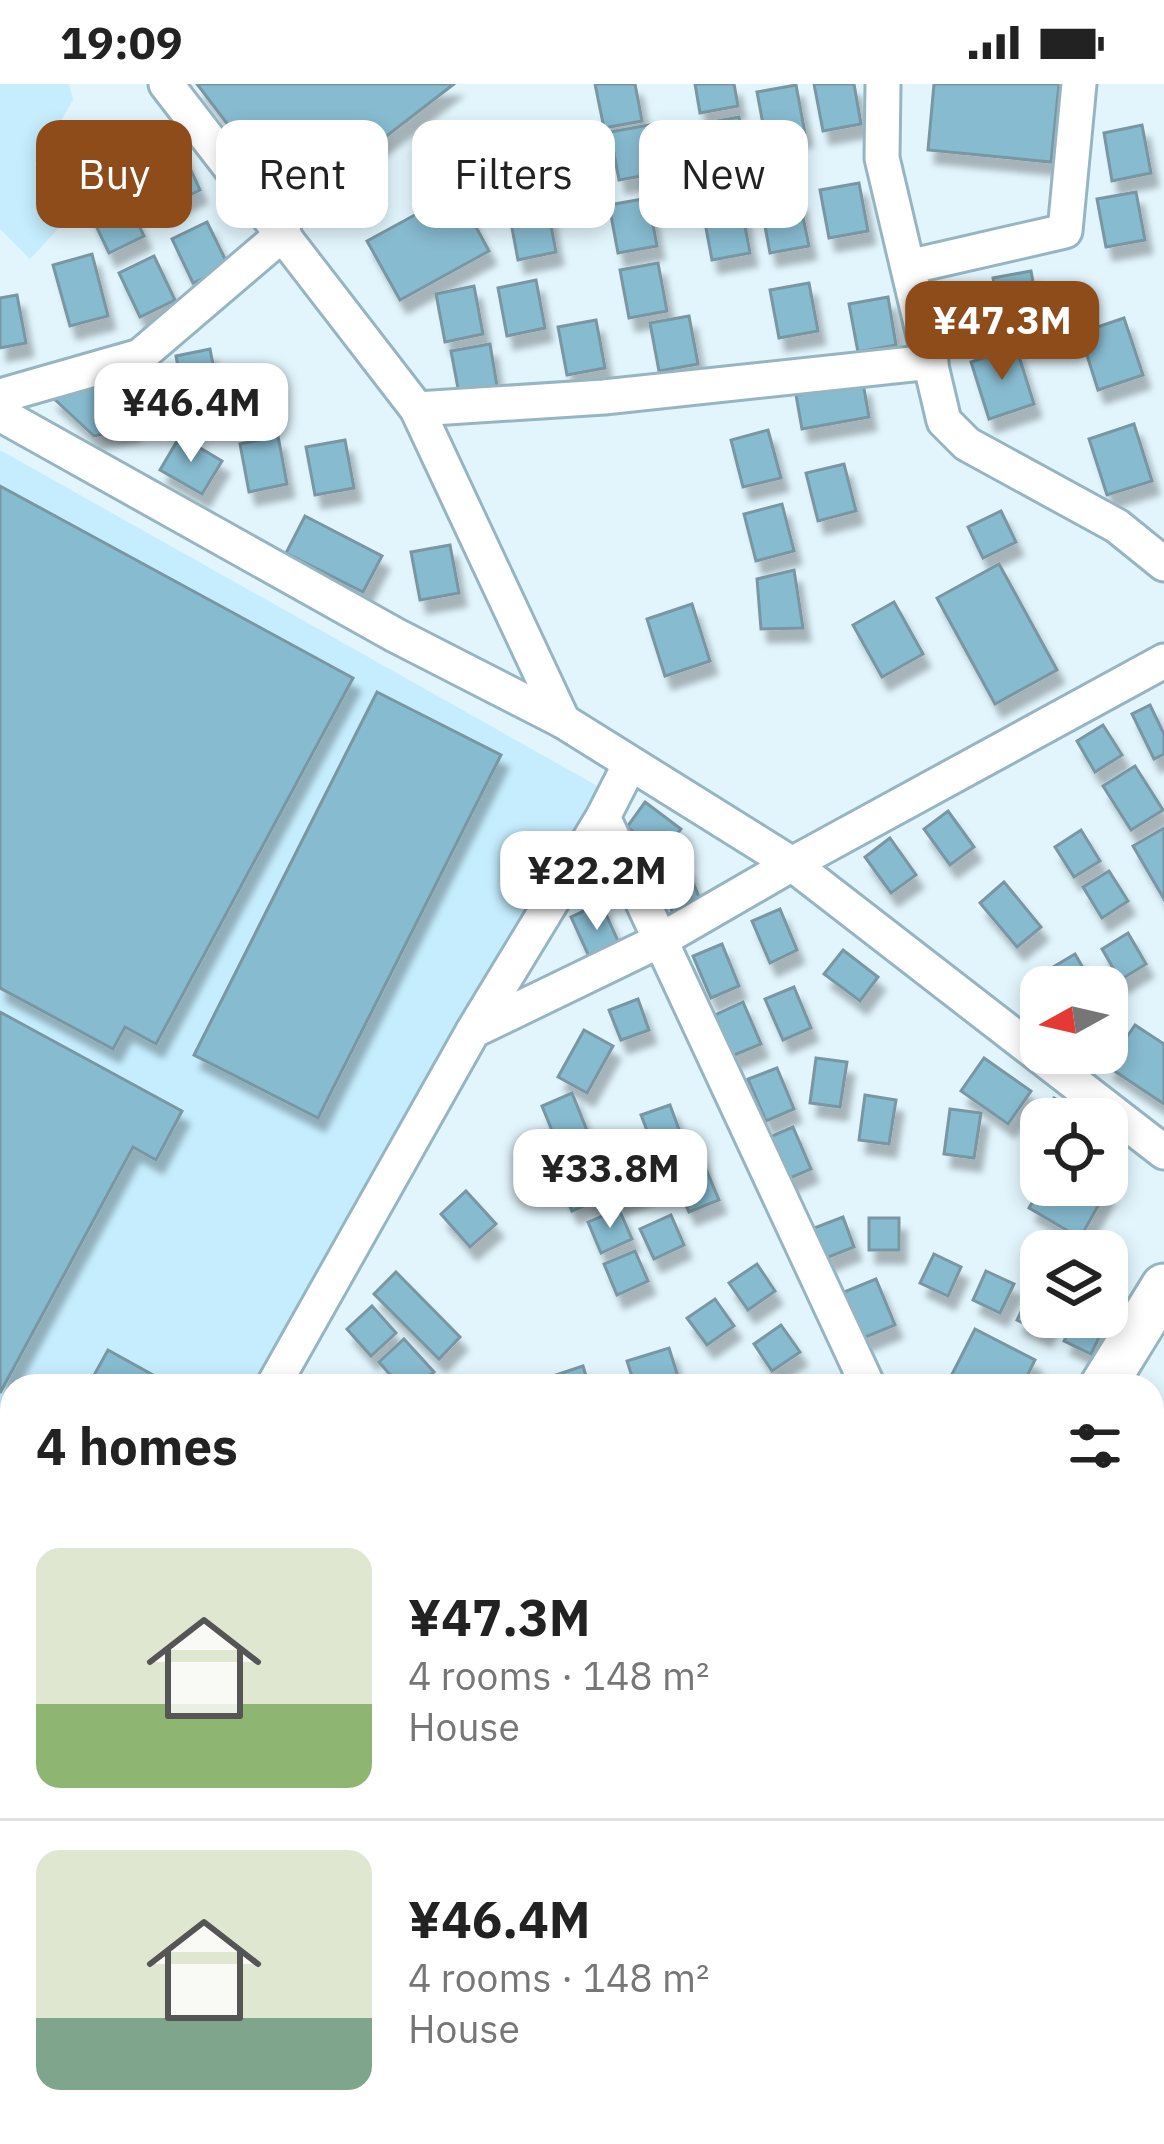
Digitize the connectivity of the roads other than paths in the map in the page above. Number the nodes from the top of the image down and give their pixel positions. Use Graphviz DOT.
graph roads {
  1 [pos="166,84"];
  2 [pos="883,84"];
  3 [pos="1079,84"];
  4 [pos="284,233"];
  5 [pos="908,267"];
  6 [pos="931,362"];
  7 [pos="0,401"];
  8 [pos="417,410"];
  9 [pos="0,414"];
  10 [pos="1164,564"];
  11 [pos="1164,661"];
  12 [pos="562,722"];
  13 [pos="630,764"];
  14 [pos="602,817"];
  15 [pos="792,864"];
  16 [pos="659,941"];
  17 [pos="473,1031"];
  18 [pos="1164,1152"];
  19 [pos="1164,1287"];
  20 [pos="280,1374"];
  21 [pos="862,1374"];
  22 [pos="1110,1374"];
  1 -- 4 [label="street"];
  2 -- 5 [label="street"];
  3 -- 5 [label="street"];
  4 -- 7 [label="street"];
  4 -- 8 [label="street"];
  5 -- 6 [label="street"];
  6 -- 8 [label="street"];
  6 -- 10 [label="street"];
  8 -- 12 [label="street"];
  9 -- 12 [label="street"];
  11 -- 15 [label="street"];
  12 -- 13 [label="street"];
  13 -- 14 [label="street"];
  13 -- 15 [label="street"];
  14 -- 16 [label="street"];
  14 -- 17 [label="street"];
  15 -- 16 [label="street"];
  15 -- 18 [label="street"];
  16 -- 17 [label="street"];
  16 -- 21 [label="street"];
  17 -- 20 [label="street"];
  19 -- 22 [label="main road"];
}
